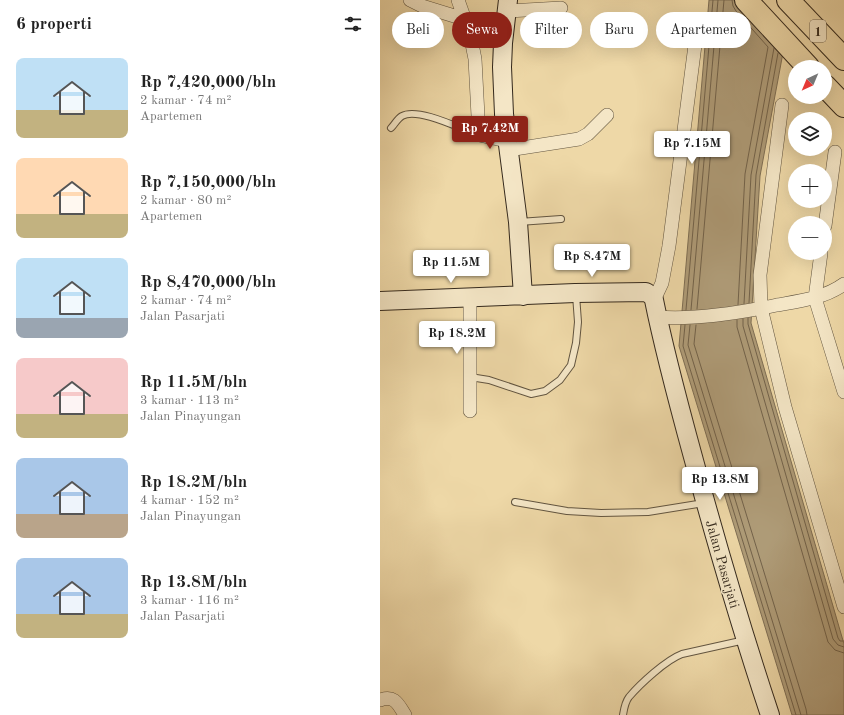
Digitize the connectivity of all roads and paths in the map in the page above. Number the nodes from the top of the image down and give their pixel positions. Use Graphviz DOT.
graph roads {
  1 [pos="410,0"];
  2 [pos="458,0"];
  3 [pos="746,0"];
  4 [pos="790,2"];
  5 [pos="507,5"];
  6 [pos="561,8"];
  7 [pos="462,12"];
  8 [pos="452,15"];
  9 [pos="473,48"];
  10 [pos="695,48"];
  11 [pos="844,59"];
  12 [pos="801,60"];
  13 [pos="832,93"];
  14 [pos="782,105"];
  15 [pos="844,106"];
  16 [pos="607,115"];
  17 [pos="392,128"];
  18 [pos="478,135"];
  19 [pos="508,145"];
  20 [pos="836,152"];
  21 [pos="826,216"];
  22 [pos="561,218"];
  23 [pos="518,222"];
  24 [pos="820,260"];
  25 [pos="844,284"];
  26 [pos="575,293"];
  27 [pos="523,296"];
  28 [pos="470,298"];
  29 [pos="815,298"];
  30 [pos="380,301"];
  31 [pos="654,304"];
  32 [pos="756,310"];
  33 [pos="470,377"];
  34 [pos="844,392"];
  35 [pos="470,412"];
  36 [pos="515,502"];
  37 [pos="706,503"];
  38 [pos="844,607"];
  39 [pos="745,640"];
  40 [pos="380,700"];
  41 [pos="405,715"];
  42 [pos="623,715"];
  43 [pos="770,715"];
  1 -- 8 [label="street"];
  2 -- 7 [label="street"];
  3 -- 12 [label="highway, 1"];
  4 -- 11 [label="highway, 1"];
  5 -- 6 [label="street"];
  5 -- 19 [label="main road"];
  9 -- 18 [label="street"];
  10 -- 31 [label="street"];
  13 -- 15 [label="highway"];
  14 -- 32 [label="street"];
  16 -- 19 [label="street"];
  17 -- 18 [label="lane"];
  18 -- 19 [label="street"];
  19 -- 23 [label="main road"];
  20 -- 21 [label="street"];
  22 -- 23 [label="lane"];
  23 -- 27 [label="main road"];
  24 -- 29 [label="street"];
  25 -- 29 [label="street"];
  26 -- 27 [label="main road"];
  26 -- 31 [label="main road"];
  26 -- 33 [label="lane"];
  27 -- 28 [label="main road"];
  28 -- 30 [label="main road"];
  28 -- 33 [label="street"];
  29 -- 32 [label="street"];
  29 -- 34 [label="street"];
  31 -- 32 [label="street"];
  31 -- 37 [label="main road, Jalan Pasarjati"];
  32 -- 38 [label="street"];
  33 -- 35 [label="street"];
  36 -- 37 [label="lane"];
  37 -- 39 [label="main road, Jalan Pasarjati"];
  39 -- 42 [label="lane"];
  39 -- 43 [label="main road, Jalan Pasarjati"];
  40 -- 41 [label="street"];
}
